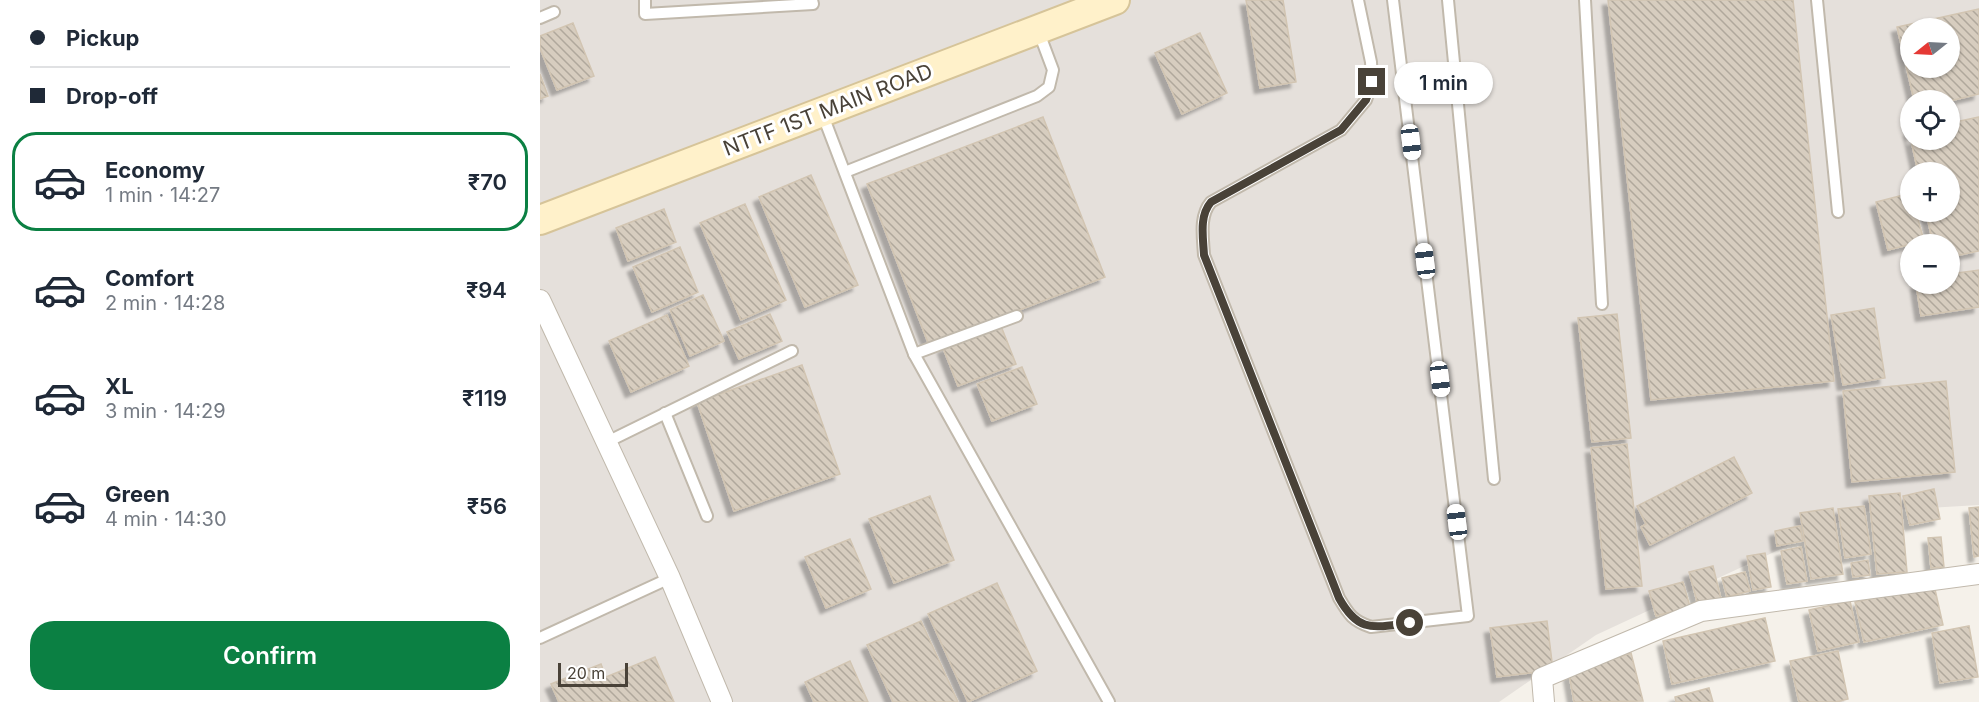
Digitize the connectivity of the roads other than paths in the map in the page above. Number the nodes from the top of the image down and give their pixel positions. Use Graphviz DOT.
graph roads {
  1 [pos="645,0"];
  2 [pos="812,0"];
  3 [pos="1115,0"];
  4 [pos="1358,0"];
  5 [pos="1394,0"];
  6 [pos="1448,0"];
  7 [pos="1585,0"];
  8 [pos="1817,0"];
  9 [pos="554,12"];
  10 [pos="540,18"];
  11 [pos="1038,30"];
  12 [pos="822,112"];
  13 [pos="845,172"];
  14 [pos="1838,212"];
  15 [pos="540,220"];
  16 [pos="540,300"];
  17 [pos="1602,304"];
  18 [pos="1017,316"];
  19 [pos="792,351"];
  20 [pos="914,354"];
  21 [pos="665,413"];
  22 [pos="607,442"];
  23 [pos="1494,479"];
  24 [pos="707,516"];
  25 [pos="1979,574"];
  26 [pos="670,578"];
  27 [pos="540,638"];
  28 [pos="722,702"];
  29 [pos="1108,702"];
  30 [pos="1544,702"];
  1 -- 2 [label="lane"];
  3 -- 11 [label="street, NTTF 1ST MAIN ROAD"];
  4 -- 5 [label="lane"];
  6 -- 23 [label="lane"];
  7 -- 17 [label="lane"];
  8 -- 14 [label="lane"];
  9 -- 10 [label="lane"];
  11 -- 12 [label="street, NTTF 1ST MAIN ROAD"];
  11 -- 13 [label="lane"];
  12 -- 13 [label="lane"];
  12 -- 15 [label="street, NTTF 1ST MAIN ROAD"];
  13 -- 20 [label="lane"];
  16 -- 22 [label="street"];
  18 -- 20 [label="lane"];
  19 -- 21 [label="lane"];
  20 -- 29 [label="lane"];
  21 -- 22 [label="lane"];
  21 -- 24 [label="lane"];
  22 -- 26 [label="street"];
  25 -- 30 [label="street"];
  26 -- 27 [label="lane"];
  26 -- 28 [label="street"];
}
